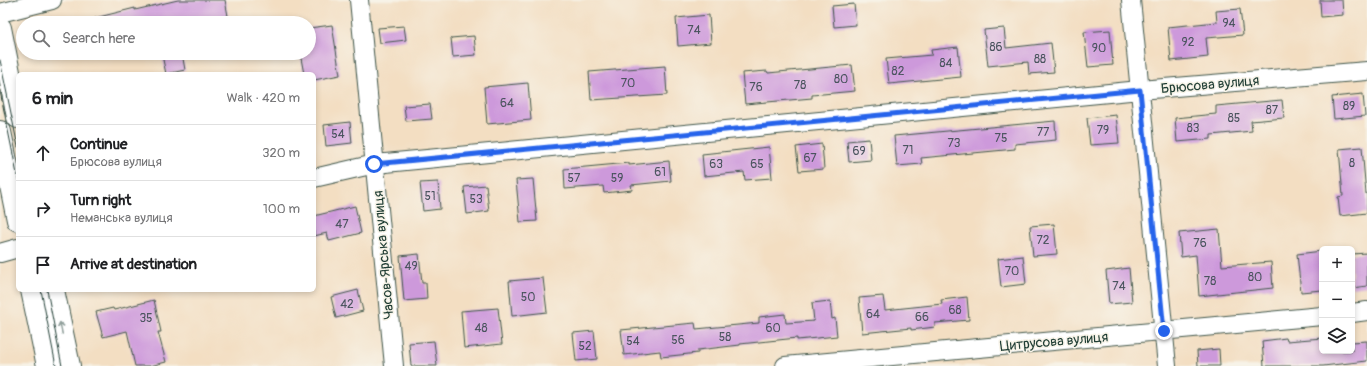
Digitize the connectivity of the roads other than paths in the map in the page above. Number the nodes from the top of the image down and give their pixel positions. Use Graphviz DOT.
graph roads {
  1 [pos="52,0"];
  2 [pos="359,0"];
  3 [pos="1131,0"];
  4 [pos="0,13"];
  5 [pos="0,28"];
  6 [pos="1367,71"];
  7 [pos="1140,90"];
  8 [pos="16,107"];
  9 [pos="0,132"];
  10 [pos="374,164"];
  11 [pos="316,178"];
  12 [pos="16,210"];
  13 [pos="16,249"];
  14 [pos="0,253"];
  15 [pos="32,292"];
  16 [pos="53,292"];
  17 [pos="1367,311"];
  18 [pos="1355,313"];
  19 [pos="1319,316"];
  20 [pos="1164,331"];
  21 [pos="48,366"];
  22 [pos="69,366"];
  23 [pos="394,366"];
  24 [pos="785,366"];
  25 [pos="1167,366"];
  1 -- 4 [label="street"];
  2 -- 10 [label="street, Часов-Ярська вулиця"];
  3 -- 7 [label="street"];
  5 -- 8 [label="main road"];
  6 -- 7 [label="street, Брюсова вулиця"];
  7 -- 10 [label="street, Брюсова вулиця"];
  7 -- 20 [label="street"];
  9 -- 12 [label="main road"];
  10 -- 11 [label="street, Брюсова вулиця"];
  10 -- 23 [label="street, Часов-Ярська вулиця"];
  13 -- 14 [label="street"];
  15 -- 21 [label="main road"];
  22 -- 16 [label="main road, one-way"];
  17 -- 18 [label="street"];
  19 -- 20 [label="street, Цитрусова вулиця"];
  20 -- 24 [label="street, Цитрусова вулиця"];
  20 -- 25 [label="street"];
}
